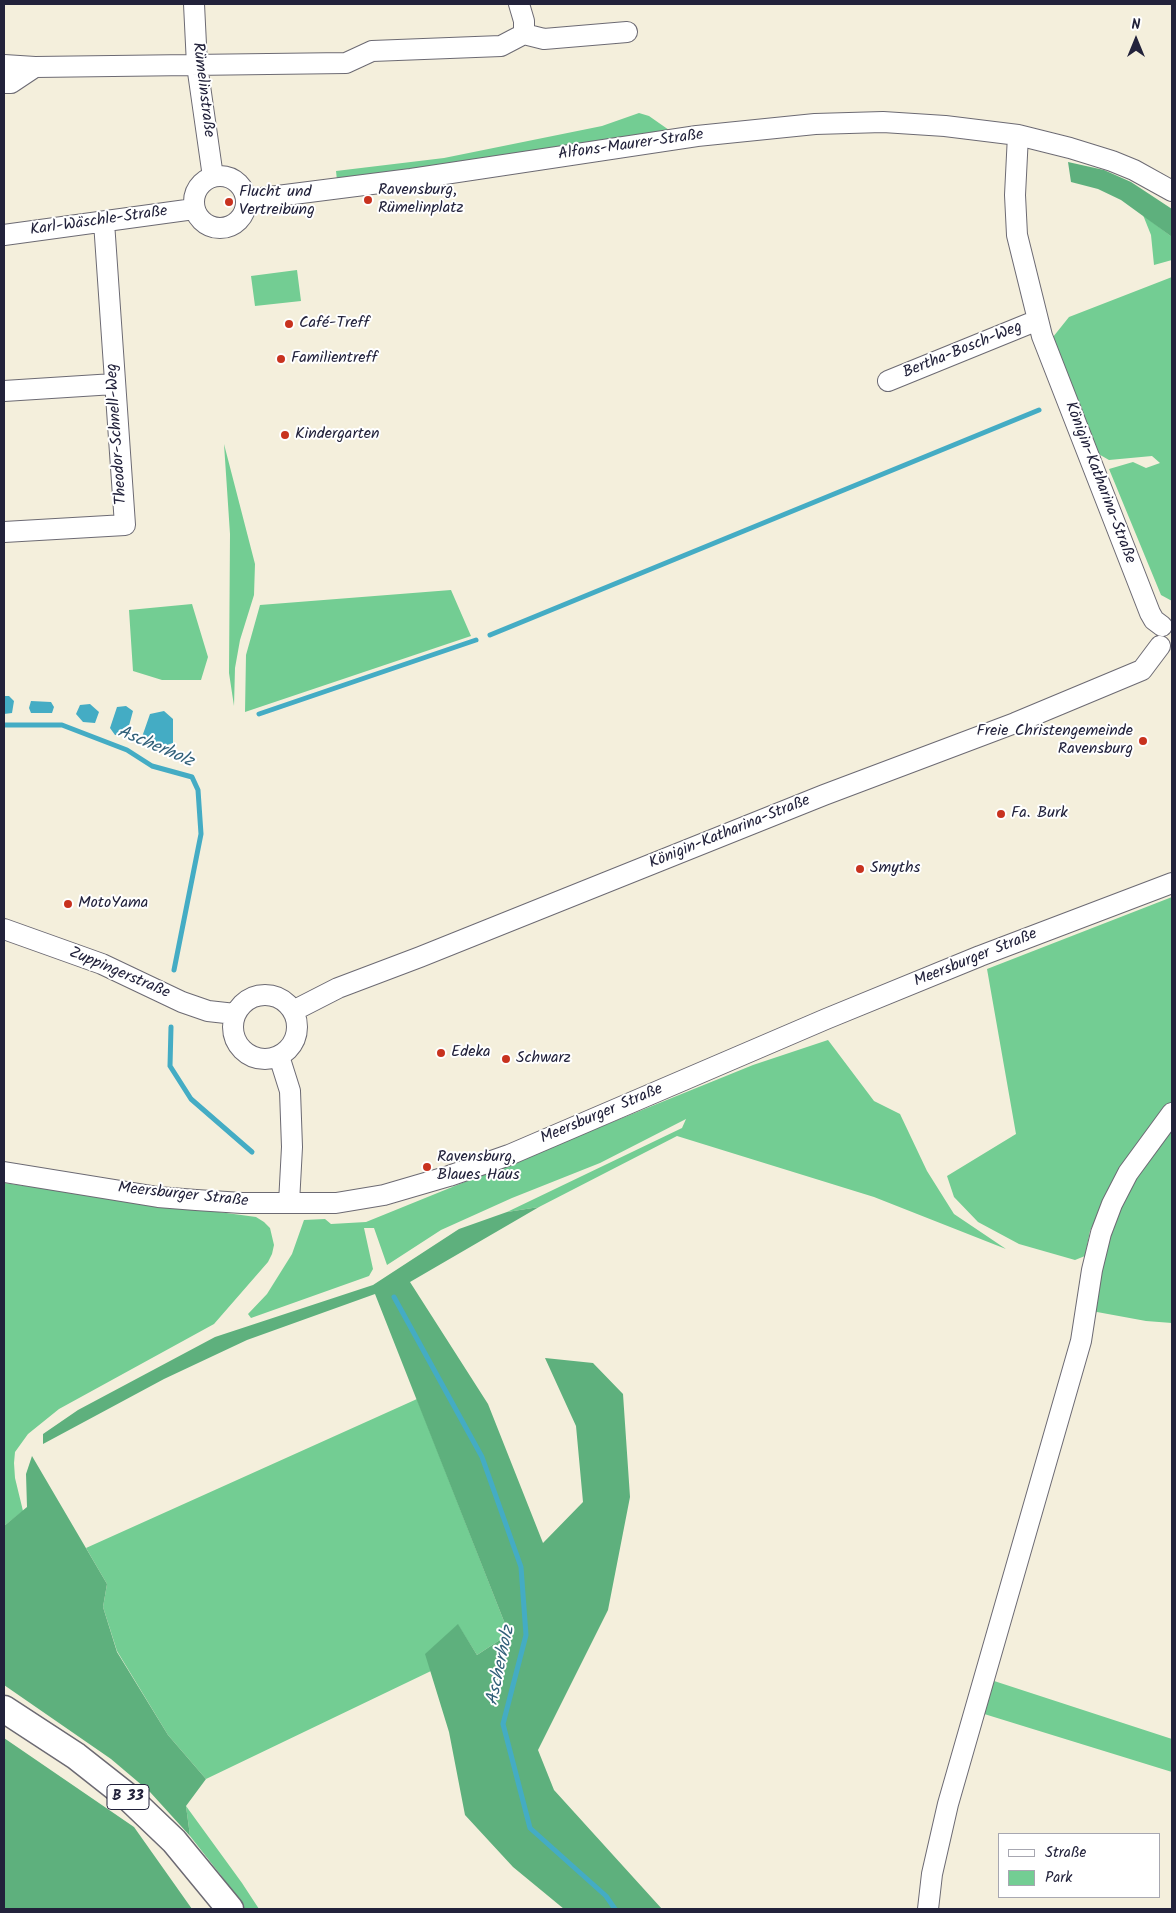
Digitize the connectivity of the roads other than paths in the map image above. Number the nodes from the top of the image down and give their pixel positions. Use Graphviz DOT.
graph roads {
  1 [pos="194,4"];
  2 [pos="519,4"];
  3 [pos="627,32"];
  4 [pos="524,34"];
  5 [pos="4,65"];
  6 [pos="197,65"];
  7 [pos="36,67"];
  8 [pos="4,83"];
  9 [pos="1018,135"];
  10 [pos="213,177"];
  11 [pos="1172,191"];
  12 [pos="246,200"];
  13 [pos="194,209"];
  14 [pos="104,222"];
  15 [pos="4,235"];
  16 [pos="1040,328"];
  17 [pos="888,382"];
  18 [pos="114,384"];
  19 [pos="4,391"];
  20 [pos="4,532"];
  21 [pos="1167,623"];
  22 [pos="1166,650"];
  23 [pos="1172,883"];
  24 [pos="4,929"];
  25 [pos="293,1011"];
  26 [pos="235,1014"];
  27 [pos="279,1056"];
  28 [pos="1172,1113"];
  29 [pos="4,1172"];
  30 [pos="289,1203"];
  31 [pos="4,1709"];
  32 [pos="230,1909"];
  33 [pos="928,1909"];
  1 -- 6 [label="street, Rümelinstraße"];
  2 -- 4 [label="street"];
  3 -- 4 [label="street"];
  4 -- 6 [label="street"];
  5 -- 7 [label="street"];
  6 -- 7 [label="street"];
  6 -- 10 [label="street, Rümelinstraße"];
  7 -- 8 [label="street"];
  9 -- 11 [label="street, Alfons-Maurer-Straße"];
  9 -- 12 [label="street, Alfons-Maurer-Straße"];
  9 -- 16 [label="street"];
  10 -- 12 [label="street"];
  10 -- 13 [label="street"];
  12 -- 13 [label="street"];
  13 -- 14 [label="street, Karl-Wäschle-Straße"];
  14 -- 15 [label="street, Karl-Wäschle-Straße"];
  14 -- 18 [label="street, Theodor-Schnell-Weg"];
  16 -- 17 [label="street, Bertha-Bosch-Weg"];
  16 -- 21 [label="street, Königin-Katharina-Straße"];
  18 -- 19 [label="street"];
  18 -- 20 [label="street, Theodor-Schnell-Weg"];
  21 -- 22 [label="street, Königin-Katharina-Straße"];
  22 -- 25 [label="street, Königin-Katharina-Straße"];
  23 -- 30 [label="street, Meersburger Straße"];
  24 -- 26 [label="street, Zuppingerstraße"];
  25 -- 26 [label="street"];
  25 -- 27 [label="street"];
  26 -- 27 [label="street"];
  27 -- 30 [label="street"];
  28 -- 33 [label="street"];
  29 -- 30 [label="street, Meersburger Straße"];
  31 -- 32 [label="main road, B 33"];
}
